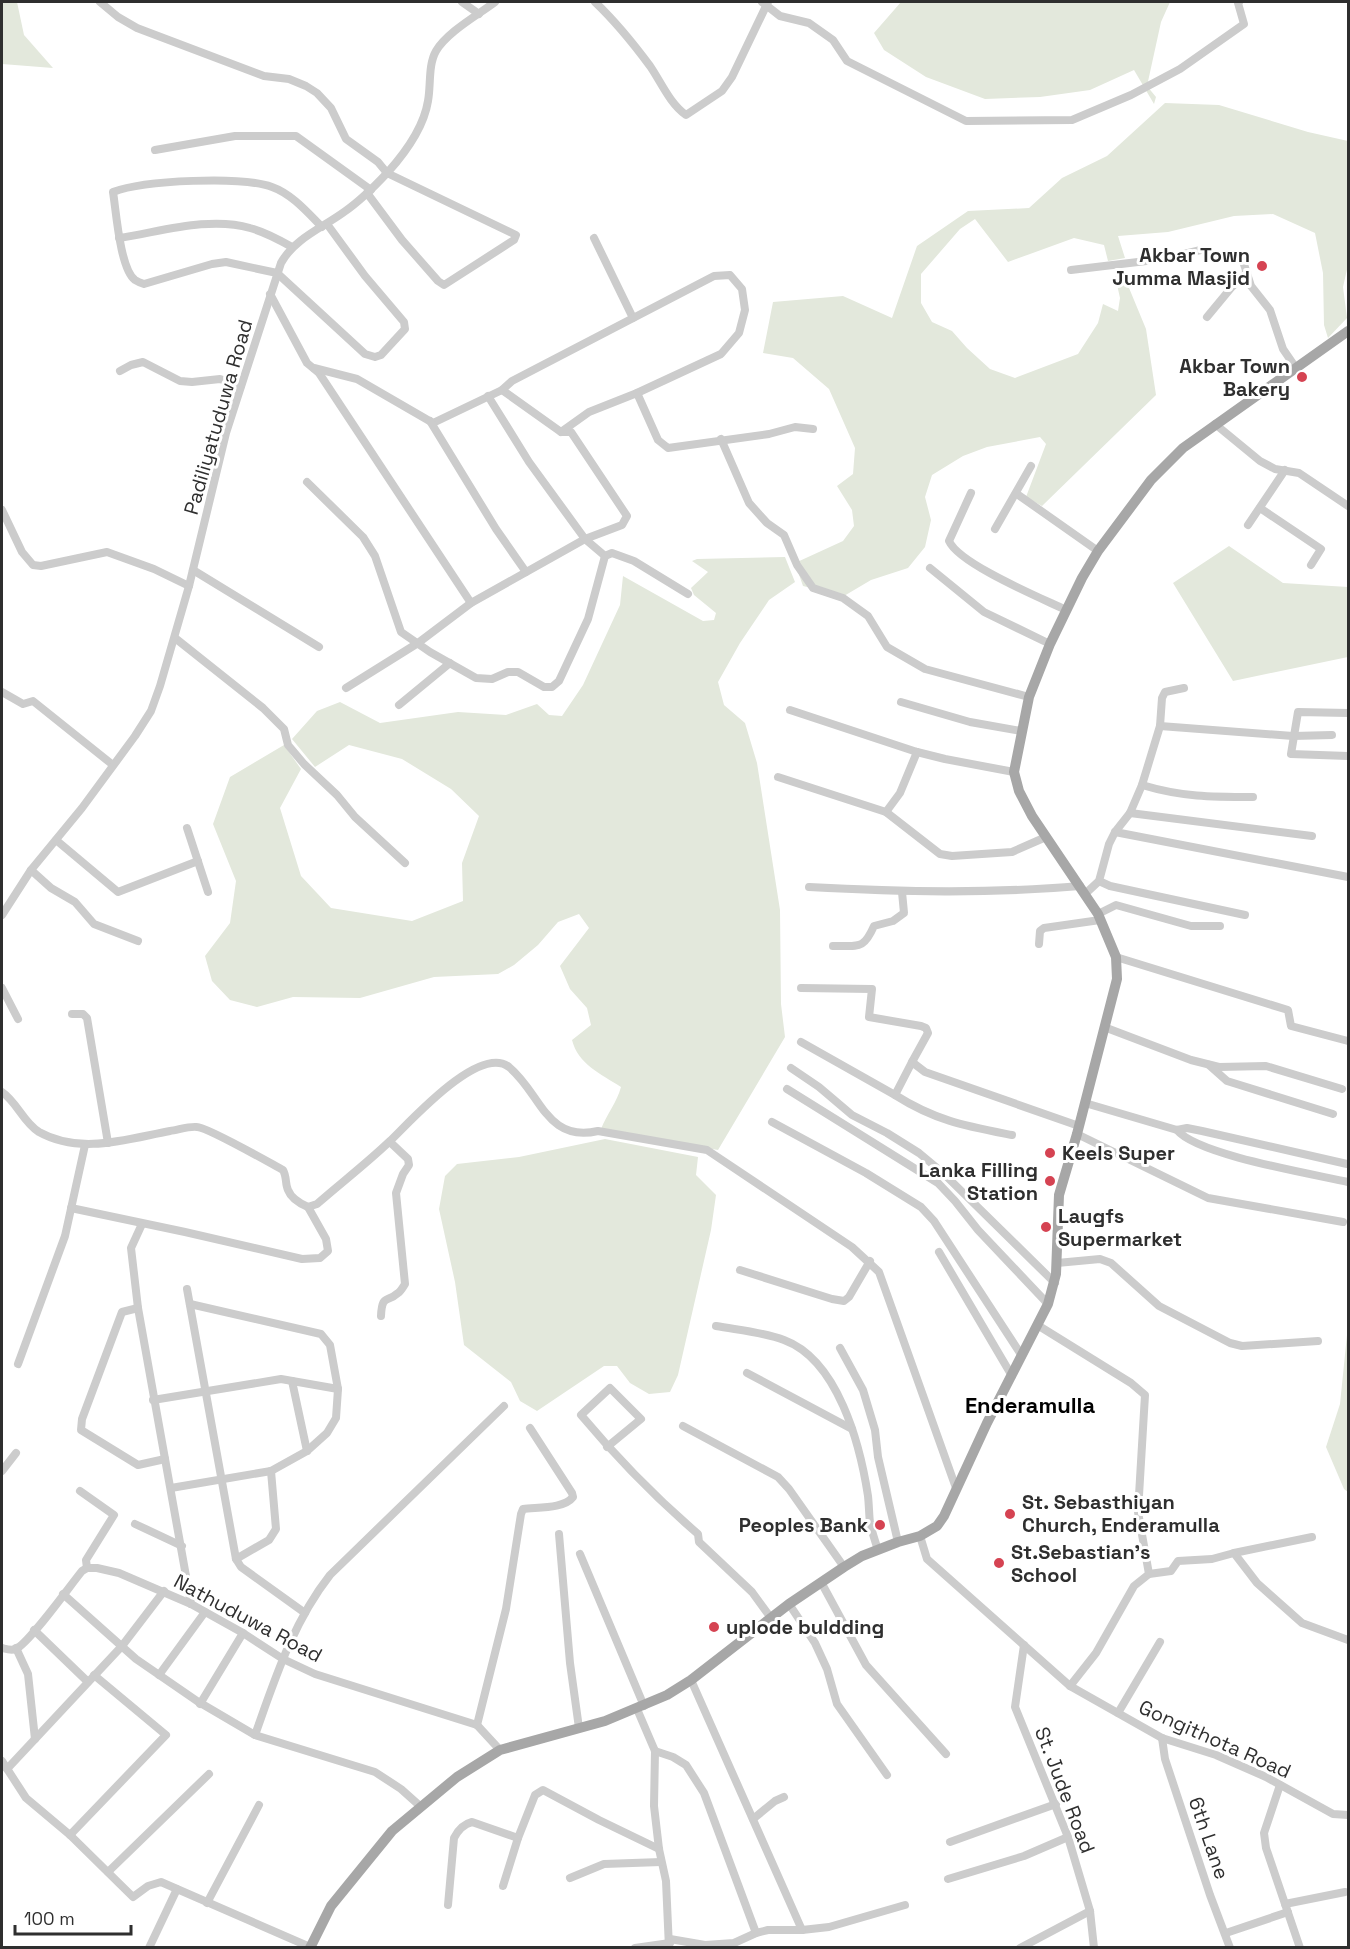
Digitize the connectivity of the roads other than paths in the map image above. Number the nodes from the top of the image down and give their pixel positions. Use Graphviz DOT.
graph roads {
  1 [pos="100,2"];
  2 [pos="462,2"];
  3 [pos="495,2"];
  4 [pos="595,2"];
  5 [pos="1239,2"];
  6 [pos="766,3"];
  7 [pos="479,14"];
  8 [pos="155,150"];
  9 [pos="387,172"];
  10 [pos="369,191"];
  11 [pos="324,226"];
  12 [pos="119,238"];
  13 [pos="594,238"];
  14 [pos="292,247"];
  15 [pos="1071,270"];
  16 [pos="1247,272"];
  17 [pos="277,273"];
  18 [pos="270,294"];
  19 [pos="1207,317"];
  20 [pos="633,318"];
  21 [pos="1348,331"];
  22 [pos="314,368"];
  23 [pos="1296,368"];
  24 [pos="120,371"];
  25 [pos="241,386"];
  26 [pos="502,390"];
  27 [pos="637,393"];
  28 [pos="488,396"];
  29 [pos="430,421"];
  30 [pos="1215,424"];
  31 [pos="813,429"];
  32 [pos="561,432"];
  33 [pos="722,439"];
  34 [pos="1031,466"];
  35 [pos="1285,470"];
  36 [pos="307,482"];
  37 [pos="970,493"];
  38 [pos="1017,494"];
  39 [pos="1348,506"];
  40 [pos="1260,508"];
  41 [pos="2,510"];
  42 [pos="1248,525"];
  43 [pos="995,529"];
  44 [pos="585,539"];
  45 [pos="1098,551"];
  46 [pos="605,556"];
  47 [pos="1311,565"];
  48 [pos="930,568"];
  49 [pos="193,570"];
  50 [pos="526,572"];
  51 [pos="189,586"];
  52 [pos="688,594"];
  53 [pos="471,603"];
  54 [pos="1066,610"];
  55 [pos="175,638"];
  56 [pos="418,643"];
  57 [pos="1050,644"];
  58 [pos="319,647"];
  59 [pos="450,663"];
  60 [pos="346,688"];
  61 [pos="1185,688"];
  62 [pos="2,692"];
  63 [pos="1029,698"];
  64 [pos="901,702"];
  65 [pos="399,705"];
  66 [pos="790,710"];
  67 [pos="1348,712"];
  68 [pos="1160,726"];
  69 [pos="1021,731"];
  70 [pos="1332,735"];
  71 [pos="1293,736"];
  72 [pos="917,752"];
  73 [pos="1348,756"];
  74 [pos="113,765"];
  75 [pos="1014,772"];
  76 [pos="778,777"];
  77 [pos="1142,785"];
  78 [pos="1253,797"];
  79 [pos="886,812"];
  80 [pos="1130,813"];
  81 [pos="187,828"];
  82 [pos="1115,832"];
  83 [pos="1312,836"];
  84 [pos="1046,837"];
  85 [pos="56,840"];
  86 [pos="198,861"];
  87 [pos="405,863"];
  88 [pos="31,870"];
  89 [pos="1348,877"];
  90 [pos="1099,881"];
  91 [pos="809,887"];
  92 [pos="1082,890"];
  93 [pos="208,892"];
  94 [pos="902,892"];
  95 [pos="2,915"];
  96 [pos="1245,915"];
  97 [pos="1099,917"];
  98 [pos="1220,926"];
  99 [pos="138,941"];
  100 [pos="1039,944"];
  101 [pos="833,946"];
  102 [pos="1116,957"];
  103 [pos="2,988"];
  104 [pos="801,988"];
  105 [pos="72,1014"];
  106 [pos="18,1019"];
  107 [pos="1104,1027"];
  108 [pos="1348,1041"];
  109 [pos="801,1042"];
  110 [pos="912,1062"];
  111 [pos="1207,1064"];
  112 [pos="791,1068"];
  113 [pos="787,1089"];
  114 [pos="1342,1089"];
  115 [pos="2,1092"];
  116 [pos="896,1095"];
  117 [pos="1085,1103"];
  118 [pos="1333,1114"];
  119 [pos="772,1122"];
  120 [pos="1078,1130"];
  121 [pos="1177,1130"];
  122 [pos="1012,1135"];
  123 [pos="390,1142"];
  124 [pos="108,1143"];
  125 [pos="85,1145"];
  126 [pos="1347,1164"];
  127 [pos="1348,1182"];
  128 [pos="308,1207"];
  129 [pos="71,1208"];
  130 [pos="1343,1222"];
  131 [pos="142,1224"];
  132 [pos="939,1252"];
  133 [pos="870,1261"];
  134 [pos="1057,1263"];
  135 [pos="740,1270"];
  136 [pos="1055,1282"];
  137 [pos="188,1289"];
  138 [pos="190,1304"];
  139 [pos="1048,1304"];
  140 [pos="138,1308"];
  141 [pos="381,1316"];
  142 [pos="716,1326"];
  143 [pos="1038,1326"];
  144 [pos="1318,1341"];
  145 [pos="840,1348"];
  146 [pos="1022,1356"];
  147 [pos="18,1364"];
  148 [pos="747,1373"];
  149 [pos="1012,1376"];
  150 [pos="291,1381"];
  151 [pos="338,1389"];
  152 [pos="206,1390"];
  153 [pos="153,1400"];
  154 [pos="504,1406"];
  155 [pos="683,1426"];
  156 [pos="530,1428"];
  157 [pos="852,1429"];
  158 [pos="608,1447"];
  159 [pos="307,1451"];
  160 [pos="16,1454"];
  161 [pos="165,1459"];
  162 [pos="2,1471"];
  163 [pos="271,1471"];
  164 [pos="223,1480"];
  165 [pos="171,1488"];
  166 [pos="956,1488"];
  167 [pos="80,1491"];
  168 [pos="135,1524"];
  169 [pos="559,1534"];
  170 [pos="920,1536"];
  171 [pos="1312,1537"];
  172 [pos="898,1542"];
  173 [pos="182,1546"];
  174 [pos="878,1550"];
  175 [pos="1234,1553"];
  176 [pos="580,1554"];
  177 [pos="236,1559"];
  178 [pos="844,1567"];
  179 [pos="87,1569"];
  180 [pos="1149,1574"];
  181 [pos="821,1582"];
  182 [pos="164,1592"];
  183 [pos="63,1593"];
  184 [pos="191,1604"];
  185 [pos="789,1604"];
  186 [pos="205,1612"];
  187 [pos="305,1612"];
  188 [pos="771,1618"];
  189 [pos="34,1630"];
  190 [pos="243,1633"];
  191 [pos="1348,1640"];
  192 [pos="1160,1642"];
  193 [pos="1024,1645"];
  194 [pos="122,1646"];
  195 [pos="2,1648"];
  196 [pos="16,1648"];
  197 [pos="283,1659"];
  198 [pos="159,1675"];
  199 [pos="91,1678"];
  200 [pos="691,1680"];
  201 [pos="1070,1686"];
  202 [pos="200,1704"];
  203 [pos="641,1708"];
  204 [pos="1118,1713"];
  205 [pos="477,1725"];
  206 [pos="579,1728"];
  207 [pos="255,1734"];
  208 [pos="1162,1738"];
  209 [pos="34,1739"];
  210 [pos="500,1750"];
  211 [pos="655,1751"];
  212 [pos="946,1754"];
  213 [pos="2,1761"];
  214 [pos="7,1769"];
  215 [pos="209,1774"];
  216 [pos="887,1775"];
  217 [pos="1280,1785"];
  218 [pos="784,1797"];
  219 [pos="259,1804"];
  220 [pos="1056,1804"];
  221 [pos="420,1806"];
  222 [pos="1348,1815"];
  223 [pos="753,1819"];
  224 [pos="70,1835"];
  225 [pos="1068,1837"];
  226 [pos="518,1838"];
  227 [pos="950,1842"];
  228 [pos="659,1849"];
  229 [pos="662,1863"];
  230 [pos="108,1872"];
  231 [pos="570,1878"];
  232 [pos="948,1879"];
  233 [pos="503,1886"];
  234 [pos="177,1889"];
  235 [pos="1345,1892"];
  236 [pos="207,1903"];
  237 [pos="448,1905"];
  238 [pos="905,1905"];
  239 [pos="1286,1908"];
  240 [pos="1090,1911"];
  241 [pos="802,1930"];
  242 [pos="756,1933"];
  243 [pos="1226,1933"];
  244 [pos="670,1943"];
  245 [pos="149,1947"];
  246 [pos="310,1947"];
  247 [pos="635,1947"];
  248 [pos="1020,1947"];
  249 [pos="1095,1947"];
  250 [pos="1230,1947"];
  251 [pos="1300,1947"];
  1 -- 9 [label="street"];
  2 -- 7 [label="street"];
  3 -- 7 [label="street, Padiliyatuduwa Road"];
  4 -- 6 [label="street"];
  5 -- 6 [label="street"];
  7 -- 9 [label="street, Padiliyatuduwa Road"];
  8 -- 10 [label="street"];
  9 -- 10 [label="street, Padiliyatuduwa Road"];
  9 -- 10 [label="street"];
  10 -- 11 [label="street, Padiliyatuduwa Road"];
  11 -- 12 [label="street"];
  11 -- 14 [label="street, Padiliyatuduwa Road"];
  11 -- 17 [label="street"];
  12 -- 14 [label="street"];
  12 -- 17 [label="street"];
  13 -- 20 [label="street"];
  14 -- 17 [label="street, Padiliyatuduwa Road"];
  15 -- 16 [label="street"];
  16 -- 19 [label="street"];
  16 -- 23 [label="street"];
  17 -- 18 [label="street, Padiliyatuduwa Road"];
  18 -- 22 [label="street"];
  18 -- 25 [label="street, Padiliyatuduwa Road"];
  20 -- 26 [label="street"];
  20 -- 27 [label="street"];
  21 -- 23 [label="main road"];
  22 -- 29 [label="street"];
  22 -- 53 [label="street"];
  23 -- 30 [label="main road"];
  24 -- 25 [label="street"];
  25 -- 49 [label="street, Padiliyatuduwa Road"];
  26 -- 28 [label="street"];
  26 -- 32 [label="street"];
  27 -- 32 [label="street"];
  27 -- 33 [label="street"];
  28 -- 29 [label="street"];
  28 -- 44 [label="street"];
  29 -- 50 [label="street"];
  30 -- 35 [label="street"];
  30 -- 45 [label="main road"];
  31 -- 33 [label="street"];
  32 -- 44 [label="street"];
  33 -- 63 [label="street"];
  34 -- 38 [label="street"];
  35 -- 39 [label="street"];
  35 -- 40 [label="street"];
  36 -- 56 [label="street"];
  37 -- 54 [label="street"];
  38 -- 43 [label="street"];
  38 -- 45 [label="street"];
  40 -- 42 [label="street"];
  40 -- 47 [label="street"];
  41 -- 51 [label="street"];
  44 -- 46 [label="street"];
  44 -- 50 [label="street"];
  45 -- 54 [label="main road"];
  46 -- 52 [label="street"];
  46 -- 59 [label="street"];
  48 -- 57 [label="street"];
  49 -- 51 [label="street, Padiliyatuduwa Road"];
  49 -- 58 [label="street"];
  50 -- 53 [label="street"];
  51 -- 55 [label="street, Padiliyatuduwa Road"];
  53 -- 56 [label="street"];
  54 -- 57 [label="main road"];
  55 -- 74 [label="street, Padiliyatuduwa Road"];
  55 -- 87 [label="street"];
  56 -- 59 [label="street"];
  56 -- 60 [label="street"];
  57 -- 63 [label="main road"];
  59 -- 65 [label="street"];
  61 -- 68 [label="street"];
  62 -- 74 [label="street"];
  63 -- 69 [label="main road"];
  64 -- 69 [label="street"];
  66 -- 72 [label="street"];
  67 -- 71 [label="street"];
  68 -- 71 [label="street"];
  68 -- 77 [label="street"];
  69 -- 75 [label="main road"];
  70 -- 71 [label="street"];
  71 -- 73 [label="street"];
  72 -- 75 [label="street"];
  72 -- 79 [label="street"];
  74 -- 85 [label="street, Padiliyatuduwa Road"];
  75 -- 84 [label="main road"];
  76 -- 79 [label="street"];
  77 -- 78 [label="street"];
  77 -- 80 [label="street"];
  79 -- 84 [label="street"];
  80 -- 82 [label="street"];
  80 -- 83 [label="street"];
  81 -- 86 [label="street"];
  82 -- 89 [label="street"];
  82 -- 90 [label="street"];
  84 -- 92 [label="main road"];
  85 -- 86 [label="street"];
  85 -- 88 [label="street, Padiliyatuduwa Road"];
  86 -- 93 [label="street"];
  88 -- 95 [label="street, Padiliyatuduwa Road"];
  88 -- 99 [label="street"];
  90 -- 92 [label="street"];
  90 -- 96 [label="street"];
  91 -- 94 [label="street"];
  92 -- 94 [label="street"];
  92 -- 97 [label="main road"];
  94 -- 101 [label="street"];
  97 -- 98 [label="street"];
  97 -- 100 [label="street"];
  97 -- 102 [label="main road"];
  102 -- 107 [label="main road"];
  102 -- 108 [label="street"];
  103 -- 106 [label="street"];
  104 -- 110 [label="street"];
  105 -- 124 [label="street"];
  107 -- 111 [label="street"];
  107 -- 117 [label="main road"];
  109 -- 116 [label="street"];
  110 -- 116 [label="street"];
  110 -- 120 [label="street"];
  111 -- 114 [label="street"];
  111 -- 118 [label="street"];
  112 -- 136 [label="street"];
  113 -- 139 [label="street"];
  115 -- 125 [label="street"];
  116 -- 122 [label="street"];
  117 -- 120 [label="main road"];
  117 -- 121 [label="street"];
  119 -- 146 [label="street"];
  120 -- 130 [label="street"];
  120 -- 134 [label="main road"];
  121 -- 126 [label="street"];
  121 -- 127 [label="street"];
  123 -- 128 [label="street"];
  123 -- 133 [label="street"];
  123 -- 141 [label="street"];
  124 -- 125 [label="street"];
  124 -- 128 [label="street"];
  125 -- 129 [label="street"];
  128 -- 131 [label="street"];
  129 -- 131 [label="street"];
  129 -- 147 [label="street"];
  131 -- 140 [label="street"];
  132 -- 149 [label="street"];
  133 -- 135 [label="street"];
  133 -- 166 [label="street"];
  134 -- 136 [label="main road"];
  134 -- 144 [label="street"];
  136 -- 139 [label="main road"];
  137 -- 138 [label="street"];
  138 -- 151 [label="street"];
  138 -- 152 [label="street"];
  139 -- 143 [label="main road"];
  140 -- 153 [label="street"];
  140 -- 161 [label="street"];
  142 -- 157 [label="street"];
  143 -- 146 [label="main road"];
  143 -- 180 [label="street"];
  145 -- 172 [label="street"];
  146 -- 149 [label="main road"];
  148 -- 157 [label="street"];
  149 -- 166 [label="main road"];
  150 -- 151 [label="street"];
  150 -- 152 [label="street"];
  150 -- 159 [label="street"];
  151 -- 159 [label="street"];
  152 -- 153 [label="street"];
  152 -- 164 [label="street"];
  153 -- 161 [label="street"];
  154 -- 187 [label="street"];
  155 -- 178 [label="street"];
  156 -- 205 [label="street"];
  157 -- 174 [label="street"];
  158 -- 158 [label="street"];
  158 -- 188 [label="street"];
  159 -- 163 [label="street"];
  160 -- 162 [label="street"];
  161 -- 165 [label="street"];
  163 -- 164 [label="street"];
  163 -- 177 [label="street"];
  164 -- 165 [label="street"];
  164 -- 177 [label="street"];
  165 -- 173 [label="street"];
  166 -- 170 [label="main road"];
  167 -- 179 [label="street"];
  168 -- 173 [label="street"];
  169 -- 206 [label="street"];
  170 -- 172 [label="main road"];
  170 -- 193 [label="street, Gongithota Road"];
  171 -- 175 [label="street"];
  172 -- 174 [label="main road"];
  173 -- 184 [label="street"];
  174 -- 178 [label="main road"];
  175 -- 180 [label="street"];
  175 -- 191 [label="street"];
  176 -- 203 [label="street"];
  177 -- 187 [label="street"];
  178 -- 181 [label="main road"];
  179 -- 182 [label="street, Nathuduwa Road"];
  179 -- 183 [label="street"];
  180 -- 201 [label="street"];
  181 -- 185 [label="main road"];
  181 -- 212 [label="street"];
  182 -- 184 [label="street, Nathuduwa Road"];
  182 -- 194 [label="street"];
  183 -- 189 [label="street"];
  183 -- 194 [label="street"];
  184 -- 186 [label="street, Nathuduwa Road"];
  185 -- 188 [label="main road"];
  185 -- 216 [label="street"];
  186 -- 190 [label="street, Nathuduwa Road"];
  186 -- 198 [label="street"];
  187 -- 197 [label="street"];
  188 -- 200 [label="main road"];
  189 -- 196 [label="street"];
  189 -- 199 [label="street"];
  190 -- 197 [label="street, Nathuduwa Road"];
  190 -- 202 [label="street"];
  192 -- 204 [label="street"];
  193 -- 201 [label="street, Gongithota Road"];
  193 -- 220 [label="street, St. Jude Road"];
  194 -- 198 [label="street"];
  194 -- 199 [label="street"];
  195 -- 196 [label="street"];
  196 -- 209 [label="street"];
  197 -- 205 [label="street, Nathuduwa Road"];
  197 -- 207 [label="street"];
  198 -- 202 [label="street"];
  199 -- 209 [label="street"];
  199 -- 224 [label="street"];
  200 -- 203 [label="main road"];
  200 -- 223 [label="street"];
  201 -- 204 [label="street, Gongithota Road"];
  202 -- 207 [label="street"];
  203 -- 206 [label="main road"];
  203 -- 211 [label="street"];
  204 -- 208 [label="street, Gongithota Road"];
  205 -- 210 [label="street, Nathuduwa Road"];
  206 -- 210 [label="main road"];
  207 -- 221 [label="street"];
  208 -- 217 [label="street, Gongithota Road"];
  208 -- 243 [label="street, 6th Lane"];
  209 -- 214 [label="street"];
  210 -- 221 [label="main road"];
  211 -- 228 [label="street"];
  211 -- 242 [label="street"];
  213 -- 214 [label="street"];
  214 -- 224 [label="street"];
  215 -- 230 [label="street"];
  217 -- 222 [label="street, Gongithota Road"];
  217 -- 239 [label="street"];
  218 -- 223 [label="street"];
  219 -- 236 [label="street"];
  220 -- 225 [label="street, St. Jude Road"];
  220 -- 227 [label="street"];
  221 -- 246 [label="main road"];
  223 -- 241 [label="street"];
  224 -- 230 [label="street"];
  225 -- 232 [label="street"];
  225 -- 240 [label="street, St. Jude Road"];
  226 -- 228 [label="street"];
  226 -- 233 [label="street"];
  226 -- 237 [label="street"];
  228 -- 229 [label="street"];
  229 -- 231 [label="street"];
  229 -- 244 [label="street"];
  230 -- 234 [label="street"];
  234 -- 236 [label="street"];
  234 -- 245 [label="street"];
  235 -- 239 [label="street"];
  236 -- 246 [label="street"];
  238 -- 241 [label="street"];
  239 -- 243 [label="street"];
  239 -- 251 [label="street"];
  240 -- 248 [label="street"];
  240 -- 249 [label="street, St. Jude Road"];
  241 -- 242 [label="street"];
  242 -- 244 [label="street"];
  243 -- 250 [label="street, 6th Lane"];
  244 -- 247 [label="street"];
}
